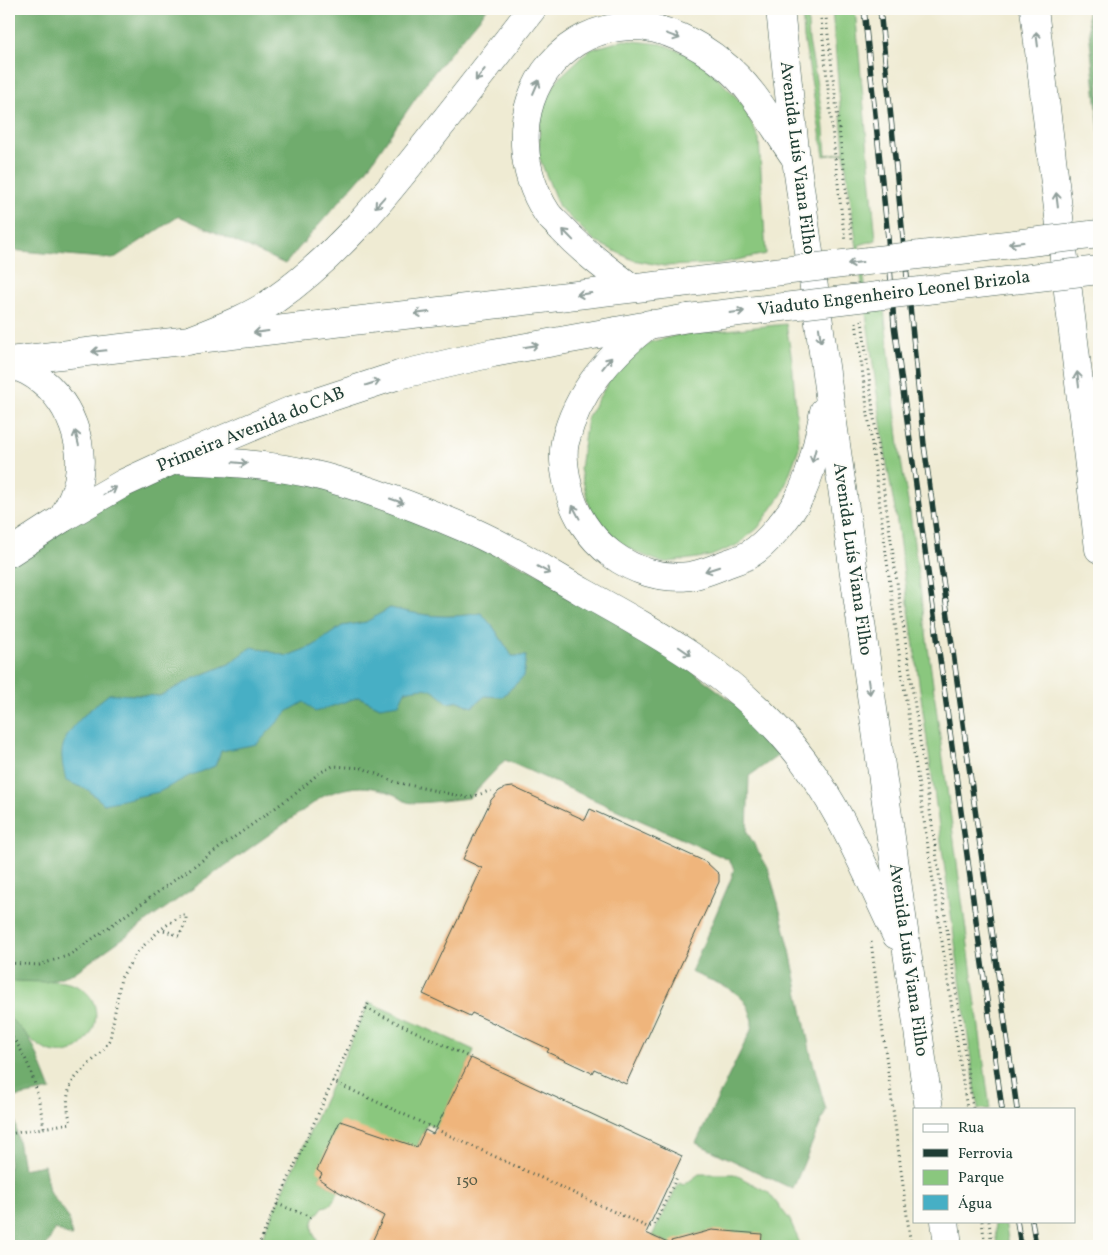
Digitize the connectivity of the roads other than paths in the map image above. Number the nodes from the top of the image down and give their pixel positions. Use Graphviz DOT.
graph roads {
  1 [pos="532,9"];
  2 [pos="780,9"];
  3 [pos="1034,9"];
  4 [pos="796,159"];
  5 [pos="1099,234"];
  6 [pos="1099,270"];
  7 [pos="632,288"];
  8 [pos="688,318"];
  9 [pos="649,324"];
  10 [pos="188,341"];
  11 [pos="9,362"];
  12 [pos="828,390"];
  13 [pos="1091,423"];
  14 [pos="174,460"];
  15 [pos="63,518"];
  16 [pos="1099,549"];
  17 [pos="9,553"];
  18 [pos="908,961"];
  19 [pos="929,1108"];
  20 [pos="945,1222"];
  21 [pos="948,1246"];
  1 -- 10 [label="main road, one-way"];
  2 -- 4 [label="main road, Avenida Luís Viana Filho"];
  13 -- 3 [label="main road, one-way"];
  7 -- 4 [label="main road, one-way"];
  4 -- 12 [label="main road, Avenida Luís Viana Filho, one-way"];
  5 -- 7 [label="main road, Viaduto Engenheiro Leonel Brizola, one-way, bridge"];
  8 -- 6 [label="main road, Viaduto Engenheiro Leonel Brizola, one-way, bridge"];
  7 -- 10 [label="main road, one-way"];
  8 -- 9 [label="main road, Primeira Avenida do CAB"];
  12 -- 9 [label="main road, one-way"];
  14 -- 9 [label="main road, Primeira Avenida do CAB, one-way"];
  10 -- 11 [label="main road, one-way"];
  15 -- 11 [label="main road, one-way"];
  12 -- 18 [label="main road, Avenida Luís Viana Filho, one-way"];
  13 -- 16 [label="main road"];
  15 -- 14 [label="main road, Primeira Avenida do CAB, one-way"];
  14 -- 18 [label="main road, one-way"];
  15 -- 17 [label="main road, Primeira Avenida do CAB"];
  18 -- 19 [label="main road, Avenida Luís Viana Filho"];
  20 -- 21 [label="main road"];
}
